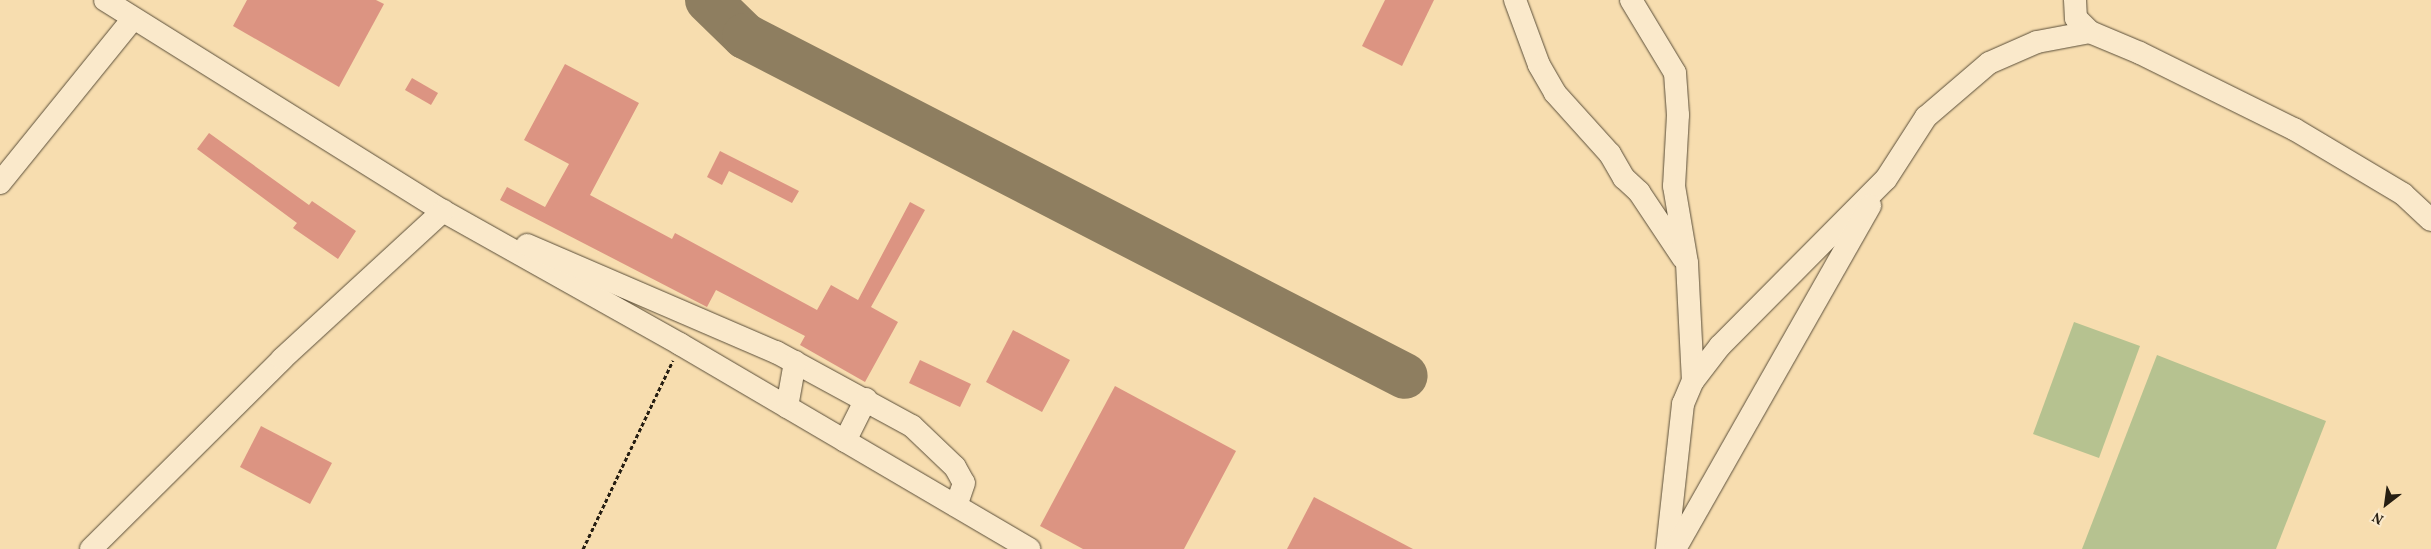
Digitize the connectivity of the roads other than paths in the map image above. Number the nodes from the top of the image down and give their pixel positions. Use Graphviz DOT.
graph roads {
  1 [pos="105,0"];
  2 [pos="1515,0"];
  3 [pos="1631,0"];
  4 [pos="2075,0"];
  5 [pos="134,19"];
  6 [pos="2090,32"];
  7 [pos="1886,179"];
  8 [pos="0,183"];
  9 [pos="443,211"];
  10 [pos="2431,220"];
  11 [pos="1687,263"];
  12 [pos="795,362"];
  13 [pos="1693,381"];
  14 [pos="866,399"];
  15 [pos="787,407"];
  16 [pos="846,441"];
  17 [pos="956,506"];
  18 [pos="91,549"];
  19 [pos="1029,549"];
  20 [pos="1666,549"];
  21 [pos="1675,549"];
  1 -- 5 [label="lane"];
  2 -- 11 [label="lane"];
  3 -- 11 [label="lane"];
  4 -- 6 [label="lane"];
  5 -- 8 [label="lane"];
  5 -- 9 [label="lane"];
  6 -- 7 [label="lane"];
  6 -- 10 [label="lane"];
  7 -- 13 [label="lane"];
  7 -- 21 [label="lane"];
  9 -- 12 [label="lane"];
  9 -- 15 [label="lane"];
  9 -- 18 [label="lane"];
  11 -- 13 [label="lane"];
  12 -- 14 [label="lane"];
  12 -- 15 [label="lane"];
  13 -- 20 [label="lane"];
  14 -- 16 [label="lane"];
  14 -- 17 [label="lane"];
  15 -- 16 [label="lane"];
  16 -- 17 [label="lane"];
  17 -- 19 [label="lane"];
}
